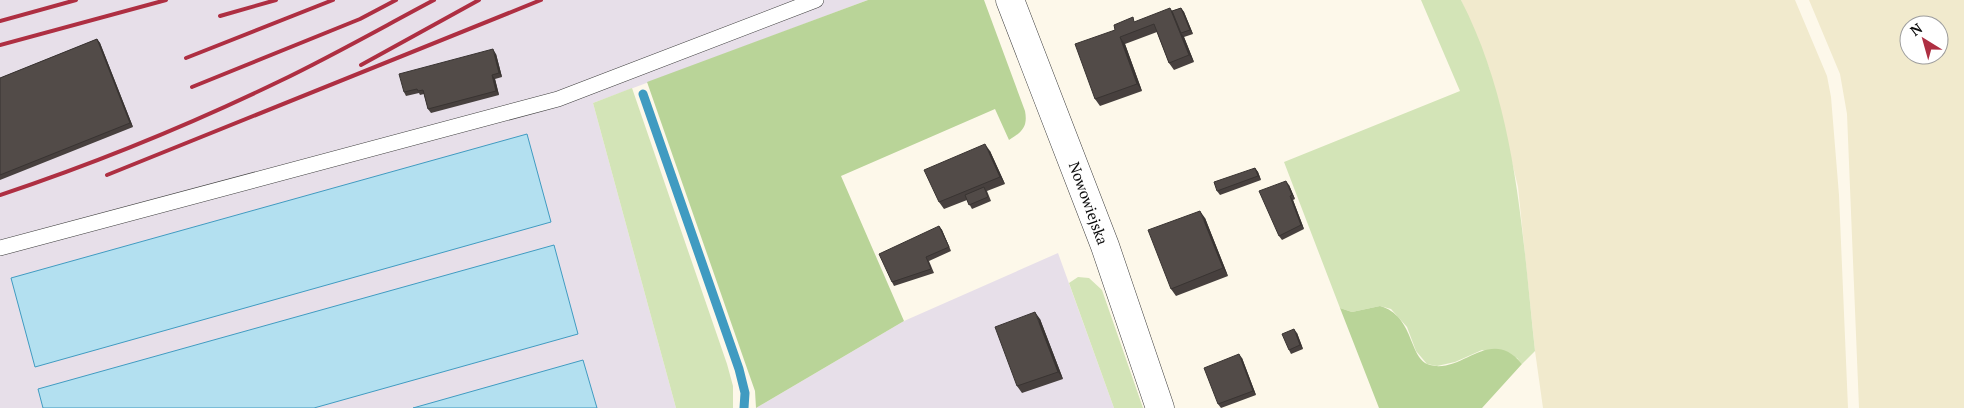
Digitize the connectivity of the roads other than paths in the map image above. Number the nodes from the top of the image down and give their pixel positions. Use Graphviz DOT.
graph roads {
  1 [pos="816,0"];
  2 [pos="1010,0"];
  3 [pos="0,248"];
  4 [pos="1160,408"];
  1 -- 3 [label="lane"];
  2 -- 4 [label="street, Nowowiejska"];
}
